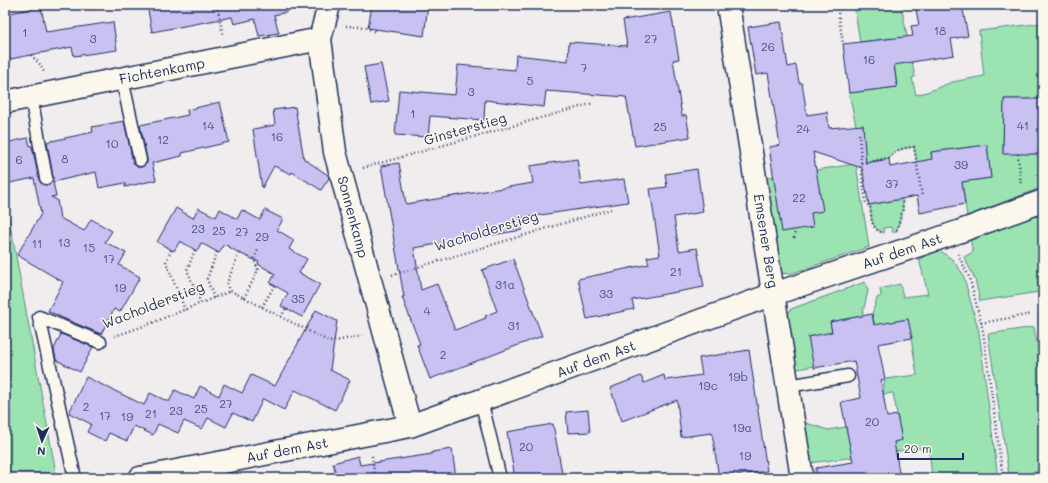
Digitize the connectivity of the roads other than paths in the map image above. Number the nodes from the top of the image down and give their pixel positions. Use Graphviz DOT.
graph roads {
  1 [pos="728,5"];
  2 [pos="325,22"];
  3 [pos="122,79"];
  4 [pos="30,97"];
  5 [pos="5,102"];
  6 [pos="140,160"];
  7 [pos="46,178"];
  8 [pos="1043,201"];
  9 [pos="774,294"];
  10 [pos="100,342"];
  11 [pos="848,376"];
  12 [pos="788,386"];
  13 [pos="481,400"];
  14 [pos="410,426"];
  15 [pos="75,478"];
  16 [pos="140,478"];
  17 [pos="500,478"];
  18 [pos="802,478"];
  1 -- 9 [label="street, Emsener Berg"];
  2 -- 3 [label="street, Fichtenkamp"];
  2 -- 14 [label="street, Sonnenkamp"];
  3 -- 4 [label="street, Fichtenkamp"];
  3 -- 6 [label="lane"];
  4 -- 5 [label="street, Fichtenkamp"];
  4 -- 7 [label="lane"];
  8 -- 9 [label="street, Auf dem Ast"];
  9 -- 12 [label="street, Emsener Berg"];
  9 -- 13 [label="street, Auf dem Ast"];
  10 -- 15 [label="lane, Wacholderstieg"];
  11 -- 12 [label="lane"];
  12 -- 18 [label="street, Emsener Berg"];
  13 -- 14 [label="street, Auf dem Ast"];
  13 -- 17 [label="lane"];
  14 -- 16 [label="street, Auf dem Ast"];
}
